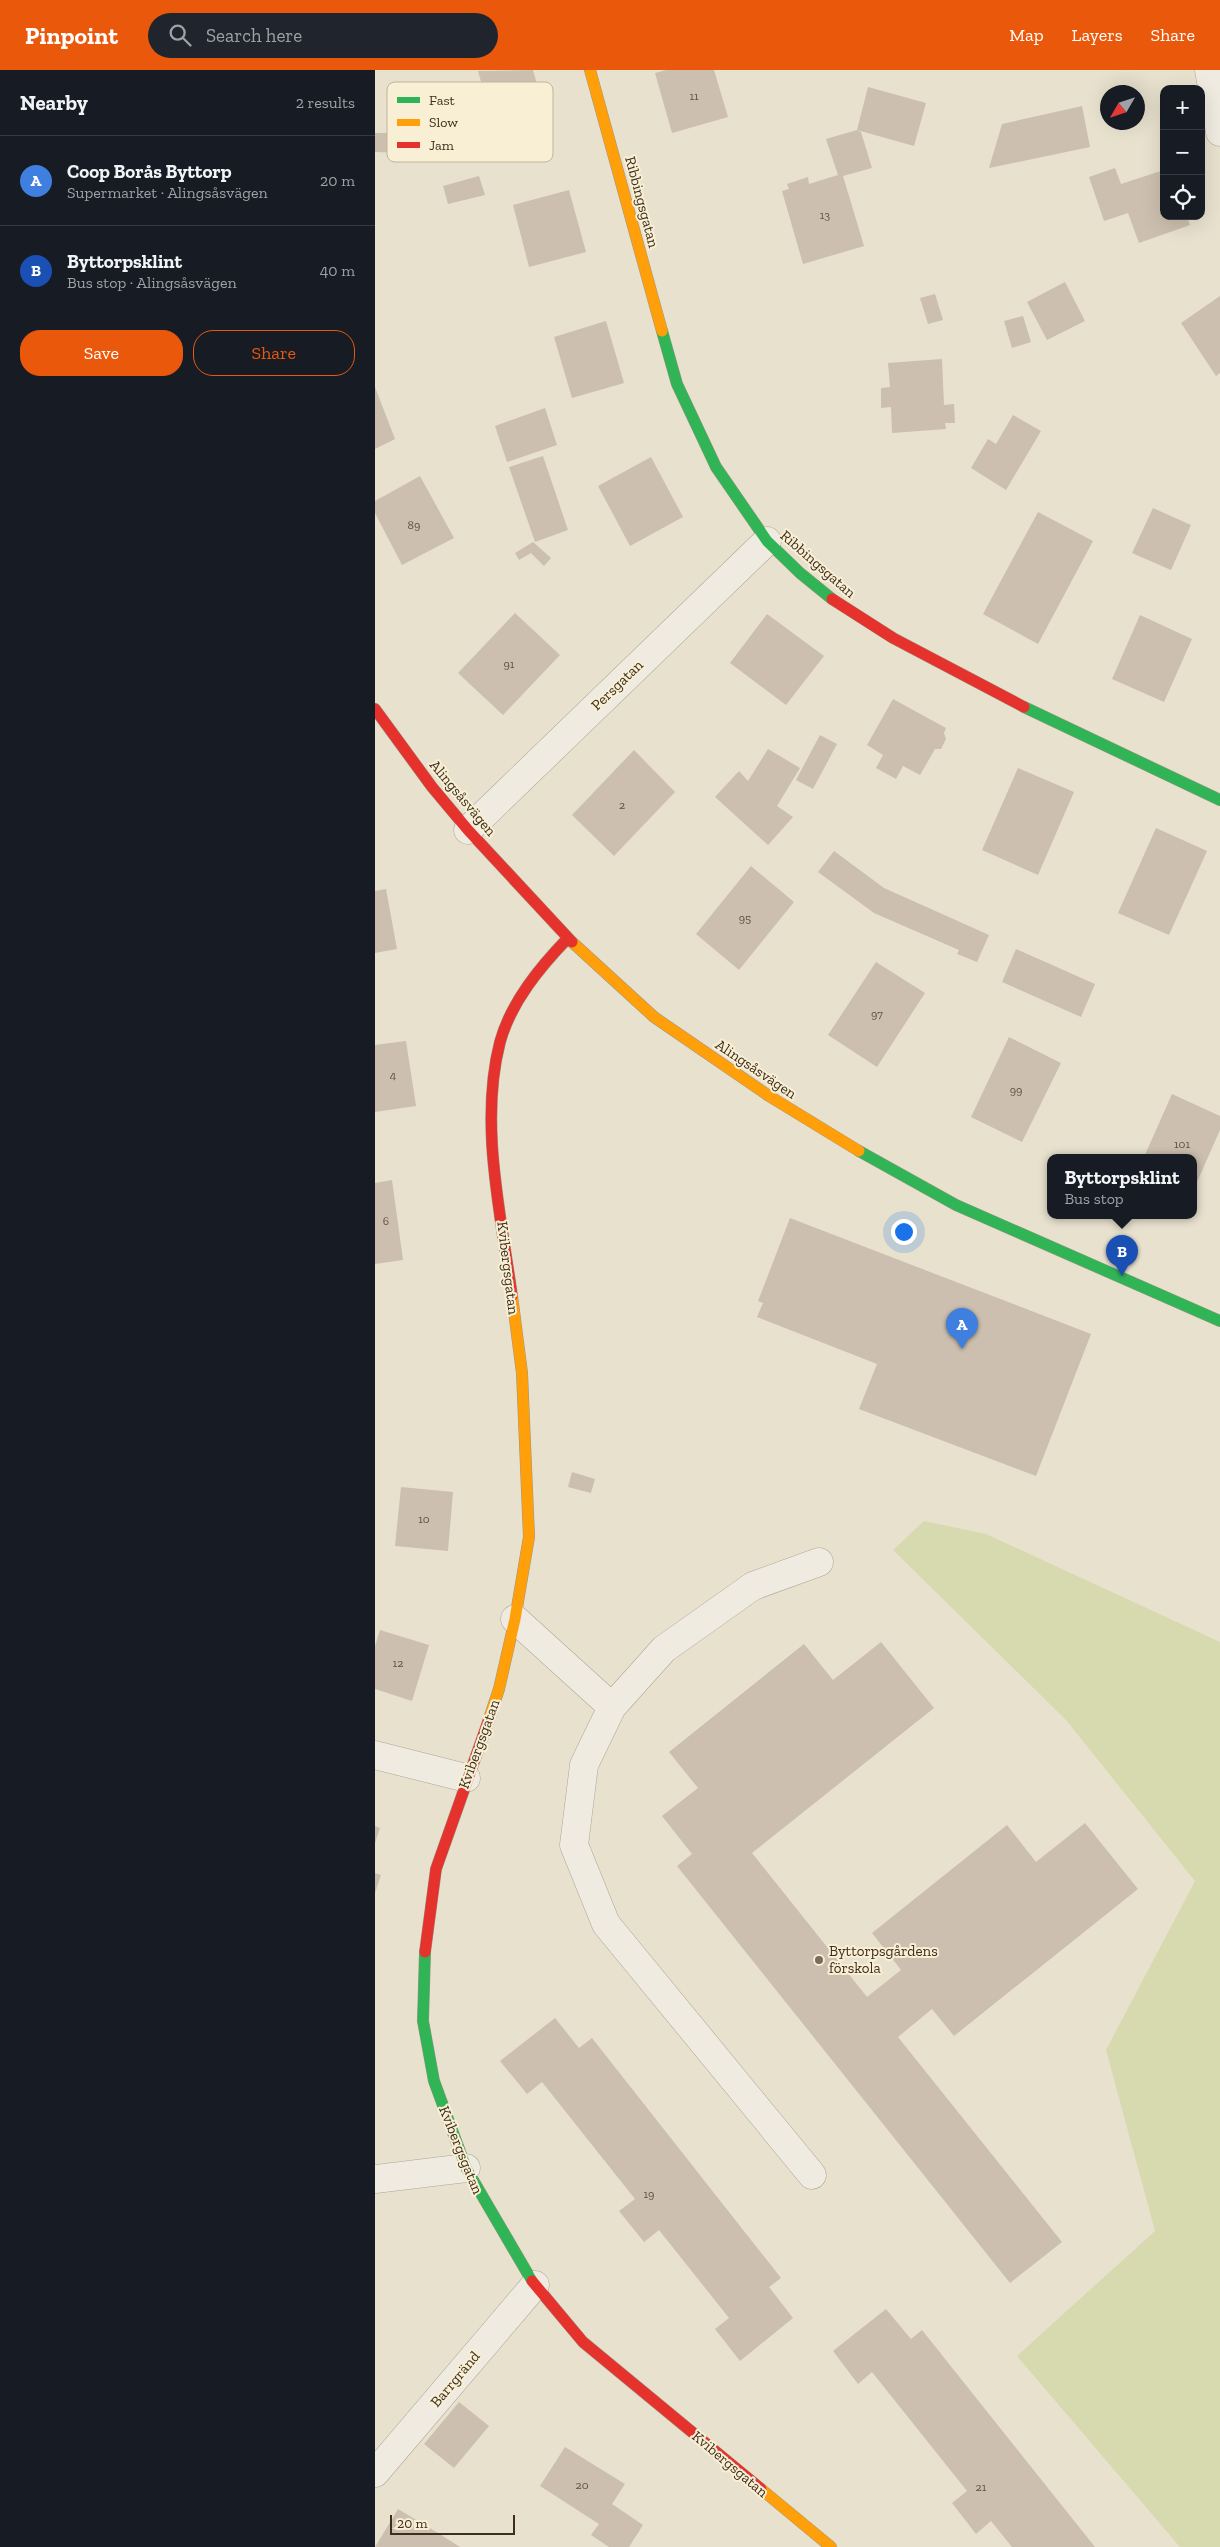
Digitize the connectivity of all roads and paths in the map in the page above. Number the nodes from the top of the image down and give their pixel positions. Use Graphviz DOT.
graph roads {
  1 [pos="590,70"];
  2 [pos="1209,70"];
  3 [pos="1220,132"];
  4 [pos="767,541"];
  5 [pos="375,709"];
  6 [pos="1220,800"];
  7 [pos="469,830"];
  8 [pos="568,938"];
  9 [pos="1220,1321"];
  10 [pos="819,1562"];
  11 [pos="515,1619"];
  12 [pos="612,1707"];
  13 [pos="375,1755"];
  14 [pos="466,1778"];
  15 [pos="465,2168"];
  16 [pos="812,2175"];
  17 [pos="375,2179"];
  18 [pos="535,2285"];
  19 [pos="375,2473"];
  20 [pos="831,2547"];
  1 -- 4 [label="street, Ribbingsgatan"];
  2 -- 3 [label="street"];
  4 -- 6 [label="street, Ribbingsgatan"];
  4 -- 7 [label="street, Persgatan"];
  5 -- 7 [label="street, Alingsåsvägen"];
  7 -- 8 [label="street, Alingsåsvägen"];
  8 -- 9 [label="street, Alingsåsvägen"];
  8 -- 11 [label="street, Kvibergsgatan"];
  10 -- 12 [label="street"];
  11 -- 12 [label="street"];
  11 -- 14 [label="street, Kvibergsgatan"];
  12 -- 16 [label="street"];
  13 -- 14 [label="street"];
  14 -- 15 [label="street, Kvibergsgatan"];
  15 -- 17 [label="street"];
  15 -- 18 [label="street, Kvibergsgatan"];
  18 -- 19 [label="street, Barrgränd"];
  18 -- 20 [label="street, Kvibergsgatan"];
}
